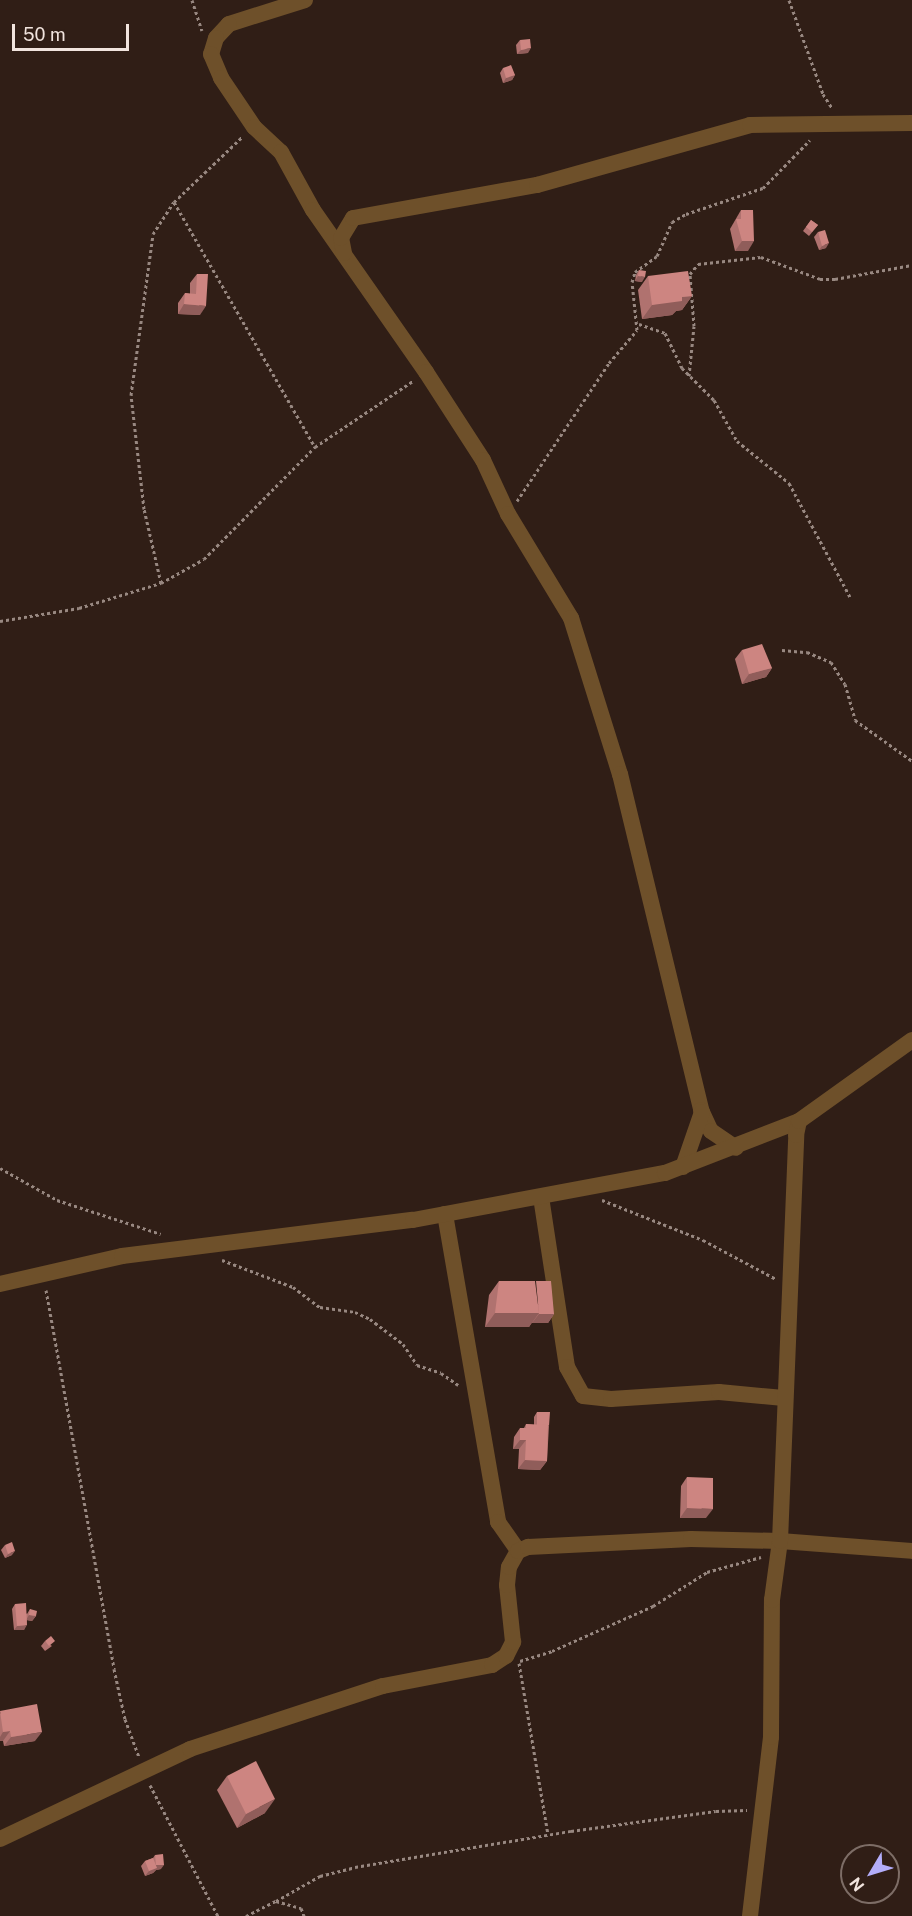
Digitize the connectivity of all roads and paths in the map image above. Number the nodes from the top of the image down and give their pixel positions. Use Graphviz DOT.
graph roads {
  1 [pos="192,0"];
  2 [pos="305,0"];
  3 [pos="789,0"];
  4 [pos="211,54"];
  5 [pos="824,122"];
  6 [pos="850,122"];
  7 [pos="912,123"];
  8 [pos="254,127"];
  9 [pos="174,202"];
  10 [pos="344,254"];
  11 [pos="912,265"];
  12 [pos="639,324"];
  13 [pos="426,372"];
  14 [pos="689,376"];
  15 [pos="315,447"];
  16 [pos="508,514"];
  17 [pos="161,583"];
  18 [pos="850,597"];
  19 [pos="0,621"];
  20 [pos="782,650"];
  21 [pos="912,761"];
  22 [pos="912,1040"];
  23 [pos="702,1112"];
  24 [pos="799,1120"];
  25 [pos="736,1148"];
  26 [pos="683,1167"];
  27 [pos="0,1168"];
  28 [pos="578,1190"];
  29 [pos="541,1197"];
  30 [pos="445,1214"];
  31 [pos="173,1238"];
  32 [pos="213,1258"];
  33 [pos="43,1273"];
  34 [pos="0,1284"];
  35 [pos="788,1285"];
  36 [pos="463,1390"];
  37 [pos="784,1398"];
  38 [pos="780,1546"];
  39 [pos="518,1551"];
  40 [pos="912,1551"];
  41 [pos="518,1662"];
  42 [pos="492,1665"];
  43 [pos="145,1770"];
  44 [pos="760,1814"];
  45 [pos="548,1835"];
  46 [pos="0,1839"];
  47 [pos="276,1901"];
  48 [pos="218,1916"];
  49 [pos="246,1916"];
  50 [pos="304,1916"];
  51 [pos="750,1916"];
  1 -- 4 [label="path"];
  2 -- 4 [label="street"];
  3 -- 6 [label="path"];
  4 -- 8 [label="street"];
  5 -- 6 [label="street"];
  5 -- 10 [label="street"];
  5 -- 12 [label="path"];
  6 -- 7 [label="street"];
  8 -- 9 [label="path"];
  8 -- 10 [label="street"];
  9 -- 15 [label="path"];
  9 -- 17 [label="path"];
  10 -- 13 [label="street"];
  11 -- 14 [label="path"];
  12 -- 14 [label="path"];
  12 -- 16 [label="path"];
  13 -- 15 [label="path"];
  13 -- 16 [label="street"];
  14 -- 18 [label="path"];
  15 -- 17 [label="path"];
  16 -- 23 [label="street"];
  17 -- 19 [label="path"];
  20 -- 21 [label="path"];
  22 -- 24 [label="street"];
  23 -- 25 [label="street"];
  23 -- 26 [label="street"];
  24 -- 25 [label="street"];
  24 -- 35 [label="street"];
  25 -- 26 [label="street"];
  26 -- 28 [label="street"];
  27 -- 31 [label="path"];
  28 -- 29 [label="street"];
  28 -- 35 [label="path"];
  29 -- 30 [label="street"];
  29 -- 37 [label="street"];
  30 -- 33 [label="street"];
  30 -- 39 [label="street"];
  32 -- 36 [label="path"];
  33 -- 34 [label="street"];
  33 -- 43 [label="path"];
  35 -- 37 [label="street"];
  37 -- 38 [label="street"];
  38 -- 39 [label="street"];
  38 -- 40 [label="street"];
  38 -- 41 [label="path"];
  38 -- 44 [label="street"];
  39 -- 42 [label="street"];
  41 -- 42 [label="path"];
  41 -- 45 [label="path"];
  42 -- 43 [label="street"];
  43 -- 46 [label="street"];
  43 -- 48 [label="path"];
  44 -- 45 [label="path"];
  44 -- 51 [label="street"];
  45 -- 47 [label="path"];
  47 -- 49 [label="path"];
  47 -- 50 [label="path"];
}
